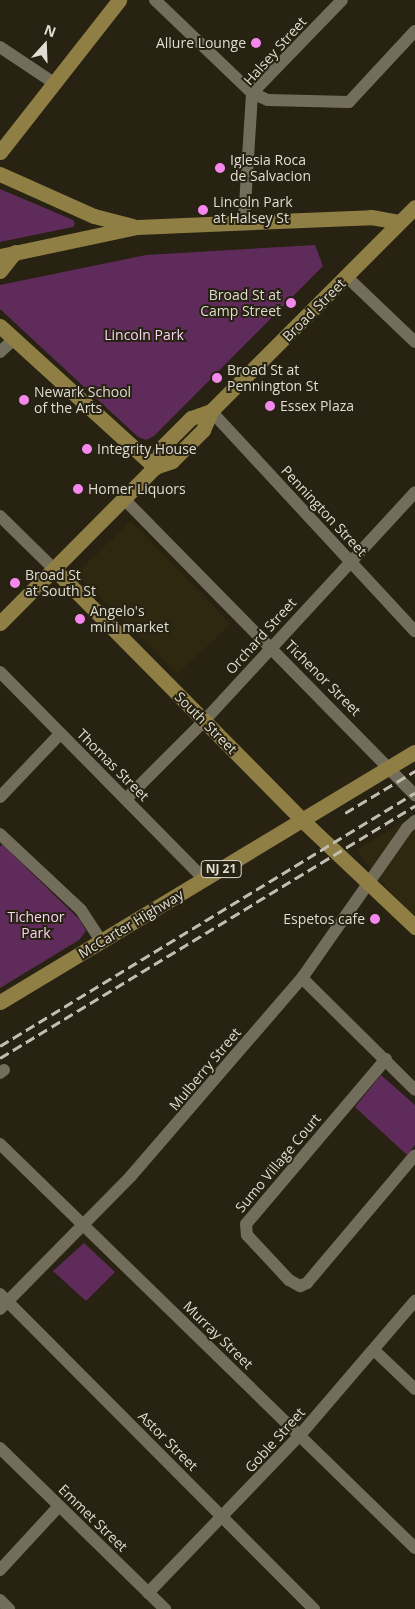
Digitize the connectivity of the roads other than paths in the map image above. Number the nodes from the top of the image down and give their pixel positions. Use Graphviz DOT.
graph roads {
  1 [pos="119,0"];
  2 [pos="155,0"];
  3 [pos="342,0"];
  4 [pos="415,32"];
  5 [pos="0,47"];
  6 [pos="54,82"];
  7 [pos="252,93"];
  8 [pos="0,152"];
  9 [pos="0,174"];
  10 [pos="415,207"];
  11 [pos="244,221"];
  12 [pos="399,222"];
  13 [pos="137,228"];
  14 [pos="15,252"];
  15 [pos="0,256"];
  16 [pos="0,271"];
  17 [pos="347,277"];
  18 [pos="0,326"];
  19 [pos="14,339"];
  20 [pos="415,342"];
  21 [pos="0,352"];
  22 [pos="211,412"];
  23 [pos="155,467"];
  24 [pos="415,492"];
  25 [pos="123,498"];
  26 [pos="0,516"];
  27 [pos="351,561"];
  28 [pos="54,568"];
  29 [pos="0,623"];
  30 [pos="415,631"];
  31 [pos="271,647"];
  32 [pos="0,672"];
  33 [pos="204,721"];
  34 [pos="60,734"];
  35 [pos="415,752"];
  36 [pos="389,769"];
  37 [pos="415,795"];
  38 [pos="0,796"];
  39 [pos="127,798"];
  40 [pos="302,820"];
  41 [pos="411,824"];
  42 [pos="0,834"];
  43 [pos="204,879"];
  44 [pos="370,883"];
  45 [pos="415,928"];
  46 [pos="102,942"];
  47 [pos="302,978"];
  48 [pos="0,1002"];
  49 [pos="386,1059"];
  50 [pos="415,1090"];
  51 [pos="0,1144"];
  52 [pos="415,1155"];
  53 [pos="83,1225"];
  54 [pos="415,1301"];
  55 [pos="3,1302"];
  56 [pos="375,1351"];
  57 [pos="415,1389"];
  58 [pos="300,1435"];
  59 [pos="0,1448"];
  60 [pos="59,1506"];
  61 [pos="224,1518"];
  62 [pos="415,1548"];
  63 [pos="0,1570"];
  64 [pos="148,1593"];
  65 [pos="0,1600"];
  66 [pos="9,1609"];
  67 [pos="165,1609"];
  68 [pos="314,1609"];
  1 -- 6 [label="main road"];
  2 -- 7 [label="street"];
  3 -- 7 [label="street, Halsey Street"];
  4 -- 7 [label="street"];
  5 -- 6 [label="street"];
  6 -- 8 [label="main road"];
  7 -- 11 [label="street, Halsey Street"];
  9 -- 13 [label="main road"];
  10 -- 12 [label="main road, Broad Street"];
  11 -- 12 [label="main road"];
  11 -- 13 [label="main road"];
  12 -- 17 [label="main road, Broad Street"];
  13 -- 14 [label="main road"];
  14 -- 15 [label="main road"];
  14 -- 16 [label="main road"];
  17 -- 20 [label="street"];
  17 -- 22 [label="main road, Broad Street"];
  18 -- 19 [label="main road"];
  19 -- 21 [label="street"];
  19 -- 23 [label="main road"];
  22 -- 23 [label="main road, Broad Street"];
  22 -- 27 [label="street, Pennington Street"];
  23 -- 25 [label="main road, Broad Street"];
  24 -- 27 [label="street, Orchard Street"];
  25 -- 28 [label="main road, Broad Street"];
  25 -- 31 [label="street, Tichenor Street"];
  26 -- 28 [label="street, South Street"];
  27 -- 30 [label="street, Pennington Street"];
  27 -- 31 [label="street, Orchard Street"];
  28 -- 29 [label="main road, Broad Street"];
  28 -- 33 [label="main road, South Street"];
  31 -- 33 [label="street, Orchard Street"];
  31 -- 36 [label="street, Tichenor Street"];
  32 -- 34 [label="street, Thomas Street"];
  33 -- 39 [label="street, Orchard Street"];
  33 -- 40 [label="main road, South Street"];
  34 -- 38 [label="street"];
  34 -- 39 [label="street, Thomas Street"];
  35 -- 36 [label="main road, McCarter Highway / NJ 21"];
  36 -- 37 [label="street, Tichenor Street"];
  36 -- 40 [label="main road, McCarter Highway / NJ 21"];
  39 -- 43 [label="street, Thomas Street"];
  40 -- 43 [label="main road, McCarter Highway / NJ 21"];
  40 -- 44 [label="main road, South Street"];
  41 -- 44 [label="street, Mulberry Street"];
  42 -- 46 [label="street"];
  43 -- 46 [label="main road, McCarter Highway / NJ 21"];
  44 -- 45 [label="main road, South Street"];
  44 -- 47 [label="street, Mulberry Street"];
  46 -- 48 [label="main road, McCarter Highway / NJ 21"];
  47 -- 49 [label="street"];
  47 -- 53 [label="street, Mulberry Street"];
  49 -- 50 [label="street"];
  49 -- 52 [label="street, Sumo Village Court"];
  51 -- 53 [label="street, Murray Street"];
  53 -- 55 [label="street, Mulberry Street"];
  53 -- 58 [label="street, Murray Street"];
  54 -- 56 [label="street, Goble Street"];
  55 -- 61 [label="street, Astor Street"];
  56 -- 57 [label="street"];
  56 -- 58 [label="street, Goble Street"];
  58 -- 61 [label="street, Goble Street"];
  58 -- 62 [label="street, Murray Street"];
  59 -- 60 [label="street, Emmet Street"];
  60 -- 63 [label="street"];
  60 -- 64 [label="street, Emmet Street"];
  61 -- 64 [label="street, Goble Street"];
  61 -- 68 [label="street, Astor Street"];
  64 -- 67 [label="street, Emmet Street"];
  65 -- 66 [label="street"];
}
